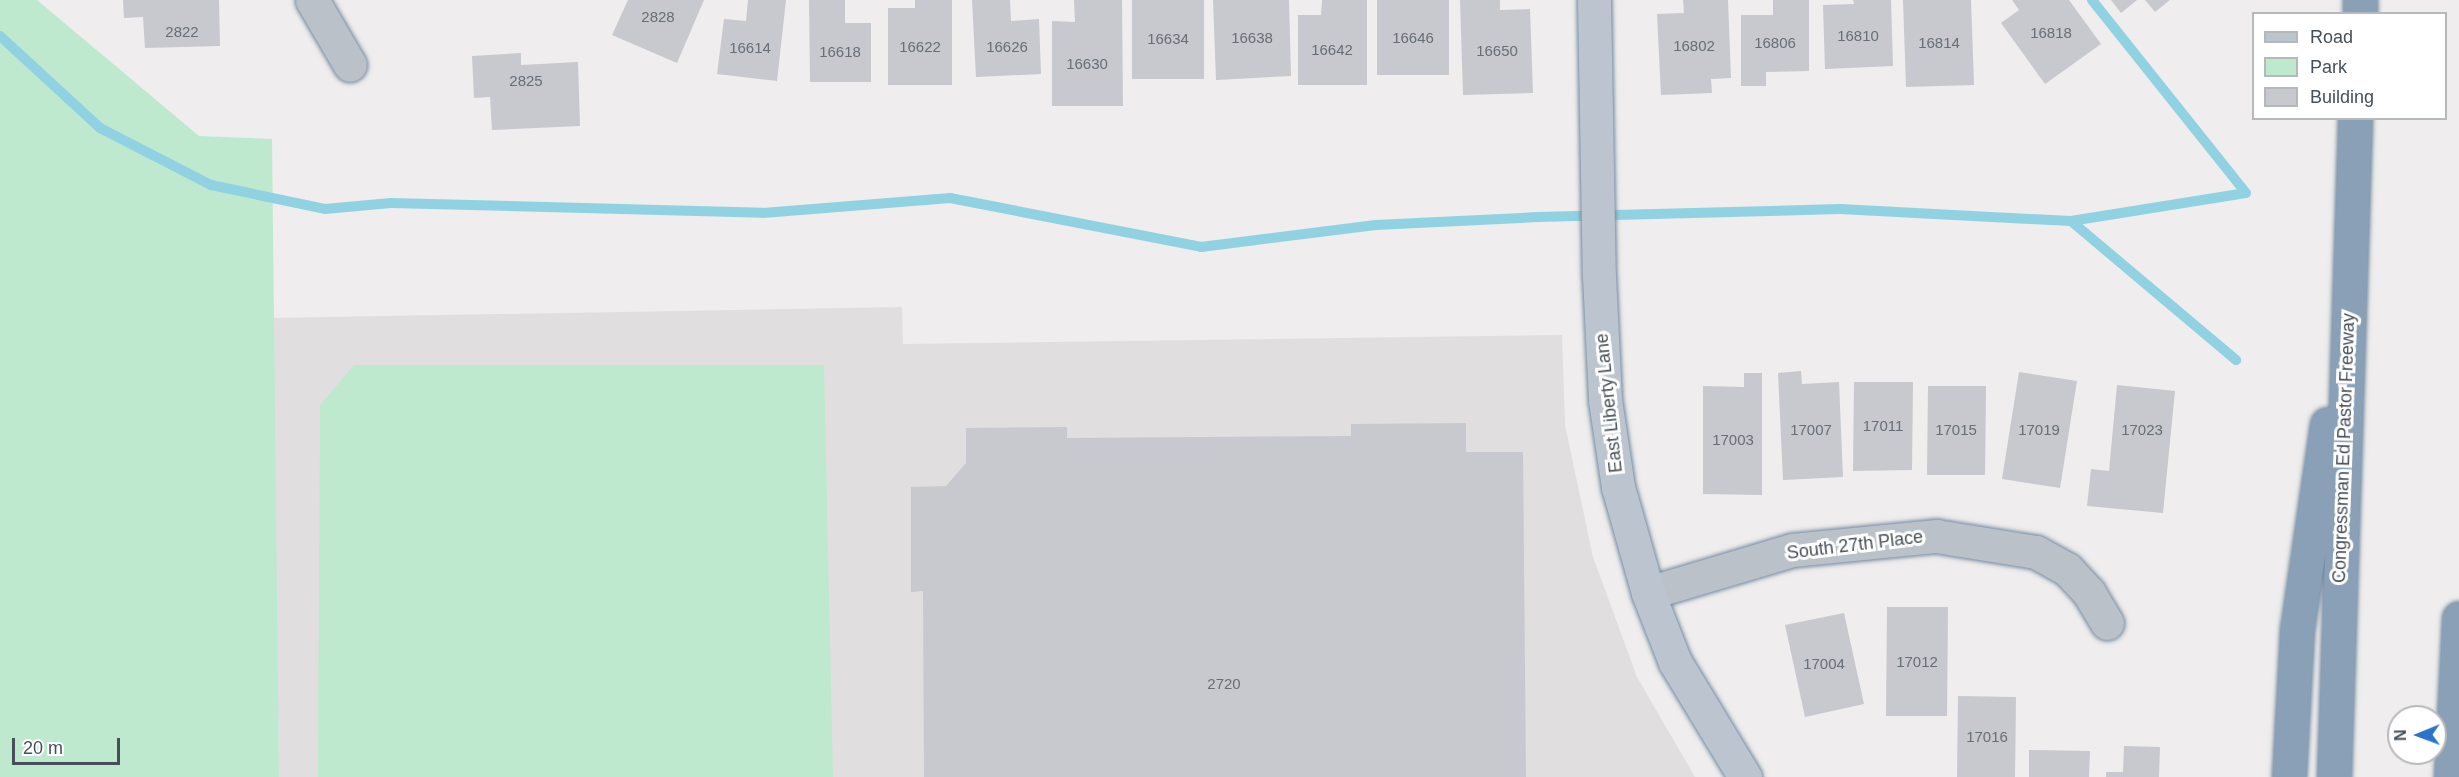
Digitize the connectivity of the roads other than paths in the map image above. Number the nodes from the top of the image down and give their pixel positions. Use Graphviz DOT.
graph roads {
  1 [pos="312,0"];
  2 [pos="1594,0"];
  3 [pos="350,65"];
  4 [pos="2355,120"];
  5 [pos="2349,270"];
  6 [pos="1648,593"];
  7 [pos="2459,618"];
  8 [pos="2107,623"];
  9 [pos="1745,777"];
  10 [pos="2289,777"];
  11 [pos="2334,777"];
  12 [pos="2451,777"];
  1 -- 3 [label="street"];
  2 -- 6 [label="street, East Liberty Lane"];
  4 -- 5 [label="highway, Congressman Ed Pastor Freeway"];
  5 -- 10 [label="highway"];
  5 -- 11 [label="highway, Congressman Ed Pastor Freeway"];
  6 -- 8 [label="street, South 27th Place"];
  6 -- 9 [label="street, East Liberty Lane"];
  7 -- 12 [label="highway"];
}
